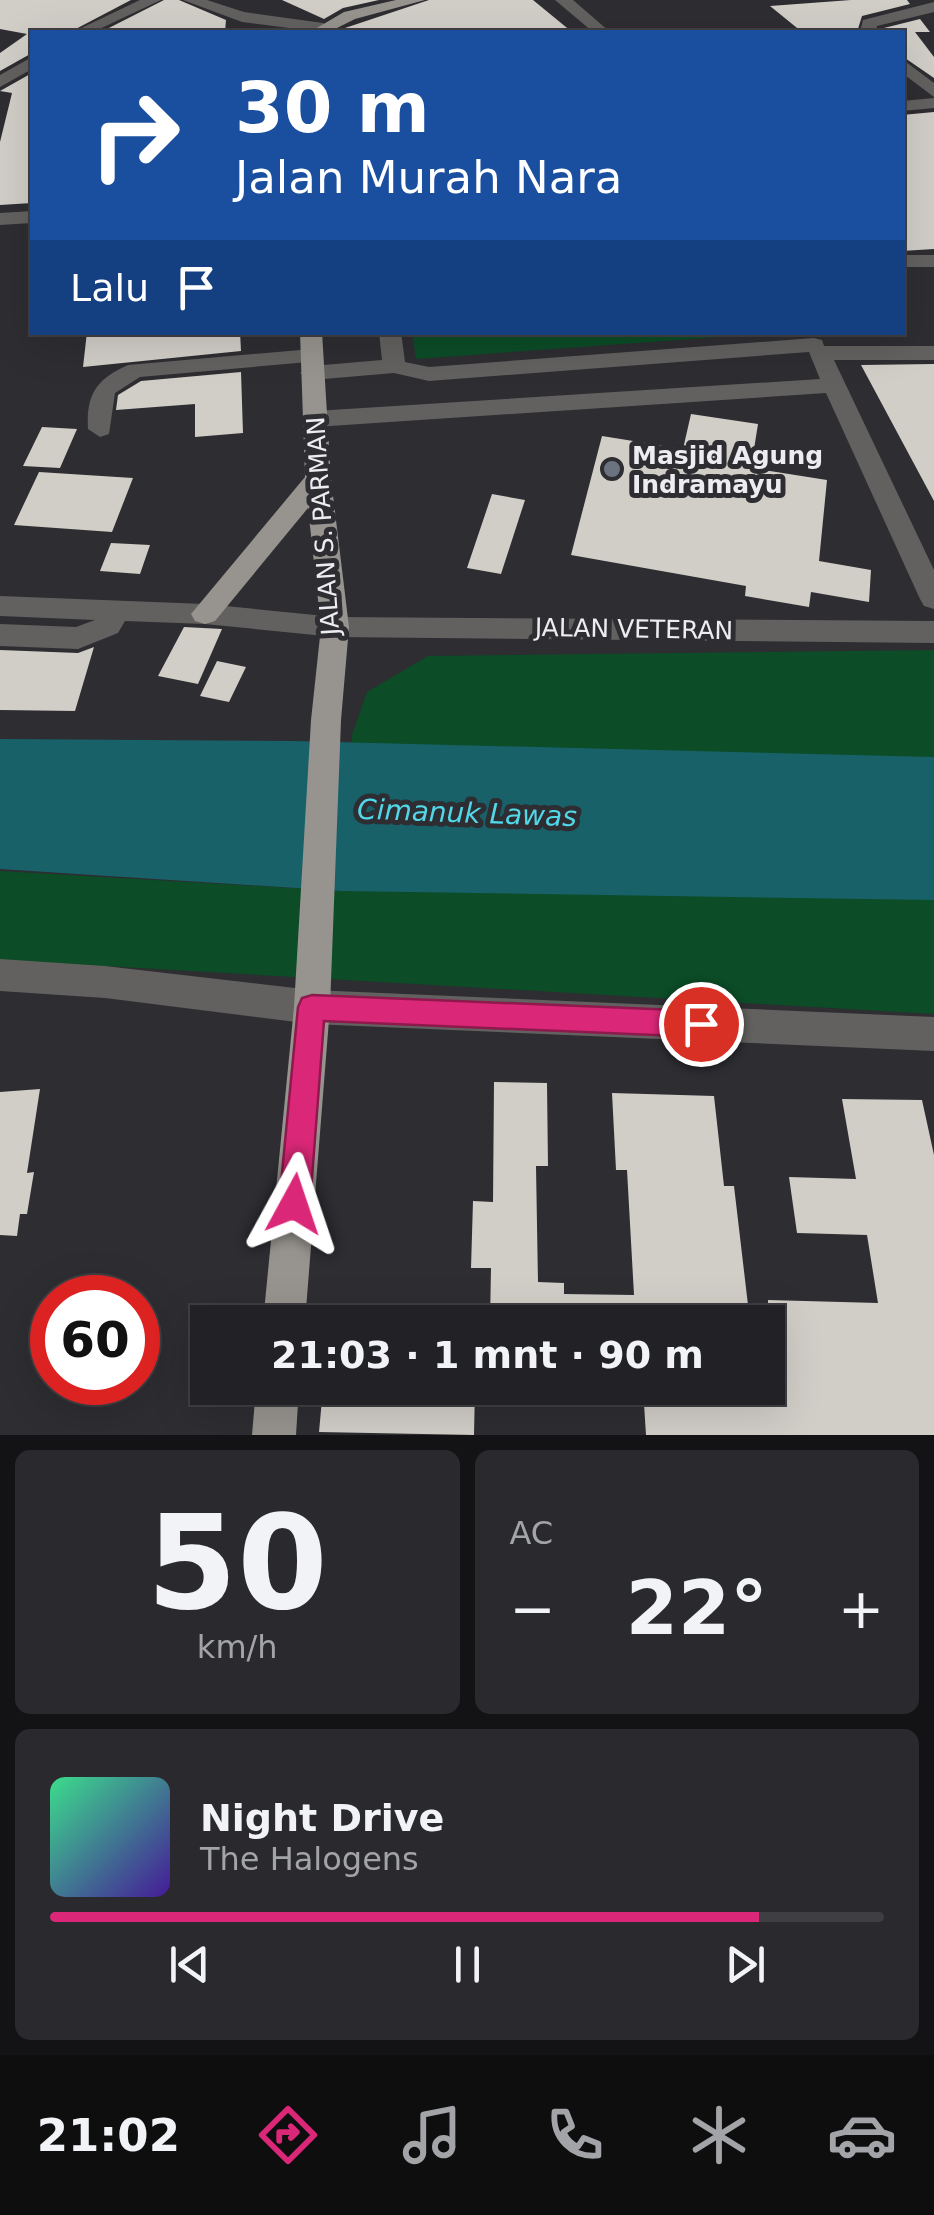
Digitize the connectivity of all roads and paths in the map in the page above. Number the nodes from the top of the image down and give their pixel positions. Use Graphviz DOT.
graph roads {
  1 [pos="153,0"];
  2 [pos="191,0"];
  3 [pos="417,0"];
  4 [pos="563,0"];
  5 [pos="934,7"];
  6 [pos="86,30"];
  7 [pos="320,30"];
  8 [pos="600,30"];
  9 [pos="868,30"];
  10 [pos="30,63"];
  11 [pos="905,67"];
  12 [pos="0,82"];
  13 [pos="934,92"];
  14 [pos="934,103"];
  15 [pos="905,106"];
  16 [pos="30,216"];
  17 [pos="0,220"];
  18 [pos="934,260"];
  19 [pos="905,261"];
  20 [pos="390,335"];
  21 [pos="900,335"];
  22 [pos="814,343"];
  23 [pos="312,354"];
  24 [pos="922,354"];
  25 [pos="394,366"];
  26 [pos="834,385"];
  27 [pos="315,420"];
  28 [pos="100,430"];
  29 [pos="318,479"];
  30 [pos="934,600"];
  31 [pos="0,606"];
  32 [pos="117,608"];
  33 [pos="206,614"];
  34 [pos="334,627"];
  35 [pos="934,632"];
  36 [pos="0,635"];
  37 [pos="0,975"];
  38 [pos="312,1007"];
  39 [pos="934,1034"];
  40 [pos="286,1305"];
  41 [pos="277,1405"];
  42 [pos="274,1435"];
  1 -- 6 [label="street"];
  2 -- 7 [label="street"];
  3 -- 7 [label="main road"];
  4 -- 8 [label="street"];
  5 -- 9 [label="street"];
  10 -- 12 [label="street"];
  11 -- 13 [label="street"];
  14 -- 15 [label="street"];
  16 -- 17 [label="street"];
  18 -- 19 [label="street"];
  20 -- 25 [label="street"];
  21 -- 24 [label="street"];
  22 -- 24 [label="street"];
  22 -- 25 [label="street"];
  22 -- 26 [label="street"];
  23 -- 25 [label="street"];
  23 -- 27 [label="main road, JALAN S. PARMAN"];
  23 -- 28 [label="street"];
  26 -- 27 [label="street"];
  26 -- 30 [label="street"];
  27 -- 29 [label="main road, JALAN S. PARMAN"];
  29 -- 33 [label="main road"];
  29 -- 34 [label="main road, JALAN S. PARMAN"];
  31 -- 32 [label="street, JALAN VETERAN"];
  32 -- 33 [label="street, JALAN VETERAN"];
  32 -- 36 [label="street"];
  33 -- 34 [label="street, JALAN VETERAN"];
  34 -- 35 [label="street, JALAN VETERAN"];
  34 -- 38 [label="main road, JALAN S. PARMAN"];
  37 -- 38 [label="street"];
  38 -- 39 [label="street"];
  38 -- 40 [label="main road, JALAN S. PARMAN"];
  41 -- 42 [label="main road"];
}
